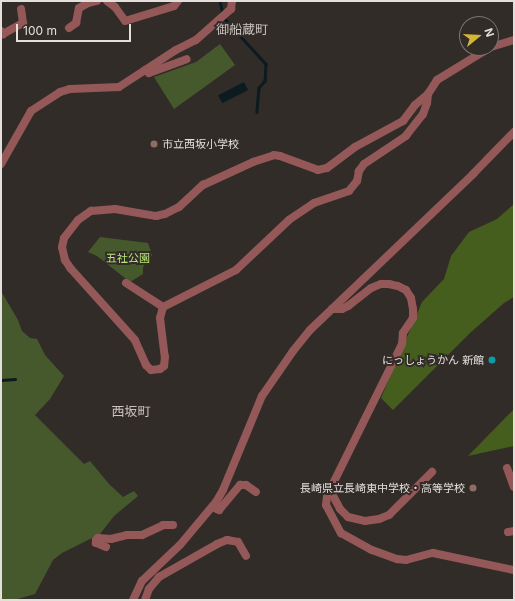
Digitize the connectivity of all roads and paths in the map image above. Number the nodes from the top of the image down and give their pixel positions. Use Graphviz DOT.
graph roads {
  1 [pos="97,1"];
  2 [pos="107,1"];
  3 [pos="178,1"];
  4 [pos="232,1"];
  5 [pos="21,9"];
  6 [pos="69,28"];
  7 [pos="1,31"];
  8 [pos="514,40"];
  9 [pos="499,45"];
  10 [pos="477,56"];
  11 [pos="187,59"];
  12 [pos="145,70"];
  13 [pos="428,94"];
  14 [pos="514,132"];
  15 [pos="514,141"];
  16 [pos="505,142"];
  17 [pos="1,164"];
  18 [pos="126,283"];
  19 [pos="163,307"];
  20 [pos="332,309"];
  21 [pos="508,468"];
  22 [pos="432,472"];
  23 [pos="514,487"];
  24 [pos="330,490"];
  25 [pos="256,492"];
  26 [pos="212,507"];
  27 [pos="173,526"];
  28 [pos="106,547"];
  29 [pos="246,556"];
  30 [pos="514,570"];
  31 [pos="134,600"];
  32 [pos="145,600"];
  1 -- 6 [label="street"];
  2 -- 3 [label="street"];
  4 -- 12 [label="street"];
  5 -- 7 [label="street"];
  8 -- 9 [label="street"];
  10 -- 13 [label="street"];
  11 -- 12 [label="street"];
  12 -- 17 [label="street"];
  13 -- 19 [label="street"];
  13 -- 19 [label="street"];
  14 -- 16 [label="street"];
  15 -- 16 [label="street"];
  16 -- 20 [label="street"];
  18 -- 19 [label="street"];
  20 -- 24 [label="street"];
  20 -- 26 [label="street"];
  21 -- 23 [label="street"];
  22 -- 24 [label="street"];
  24 -- 30 [label="street"];
  25 -- 26 [label="street"];
  26 -- 31 [label="street"];
  27 -- 28 [label="street"];
  29 -- 32 [label="street"];
}
